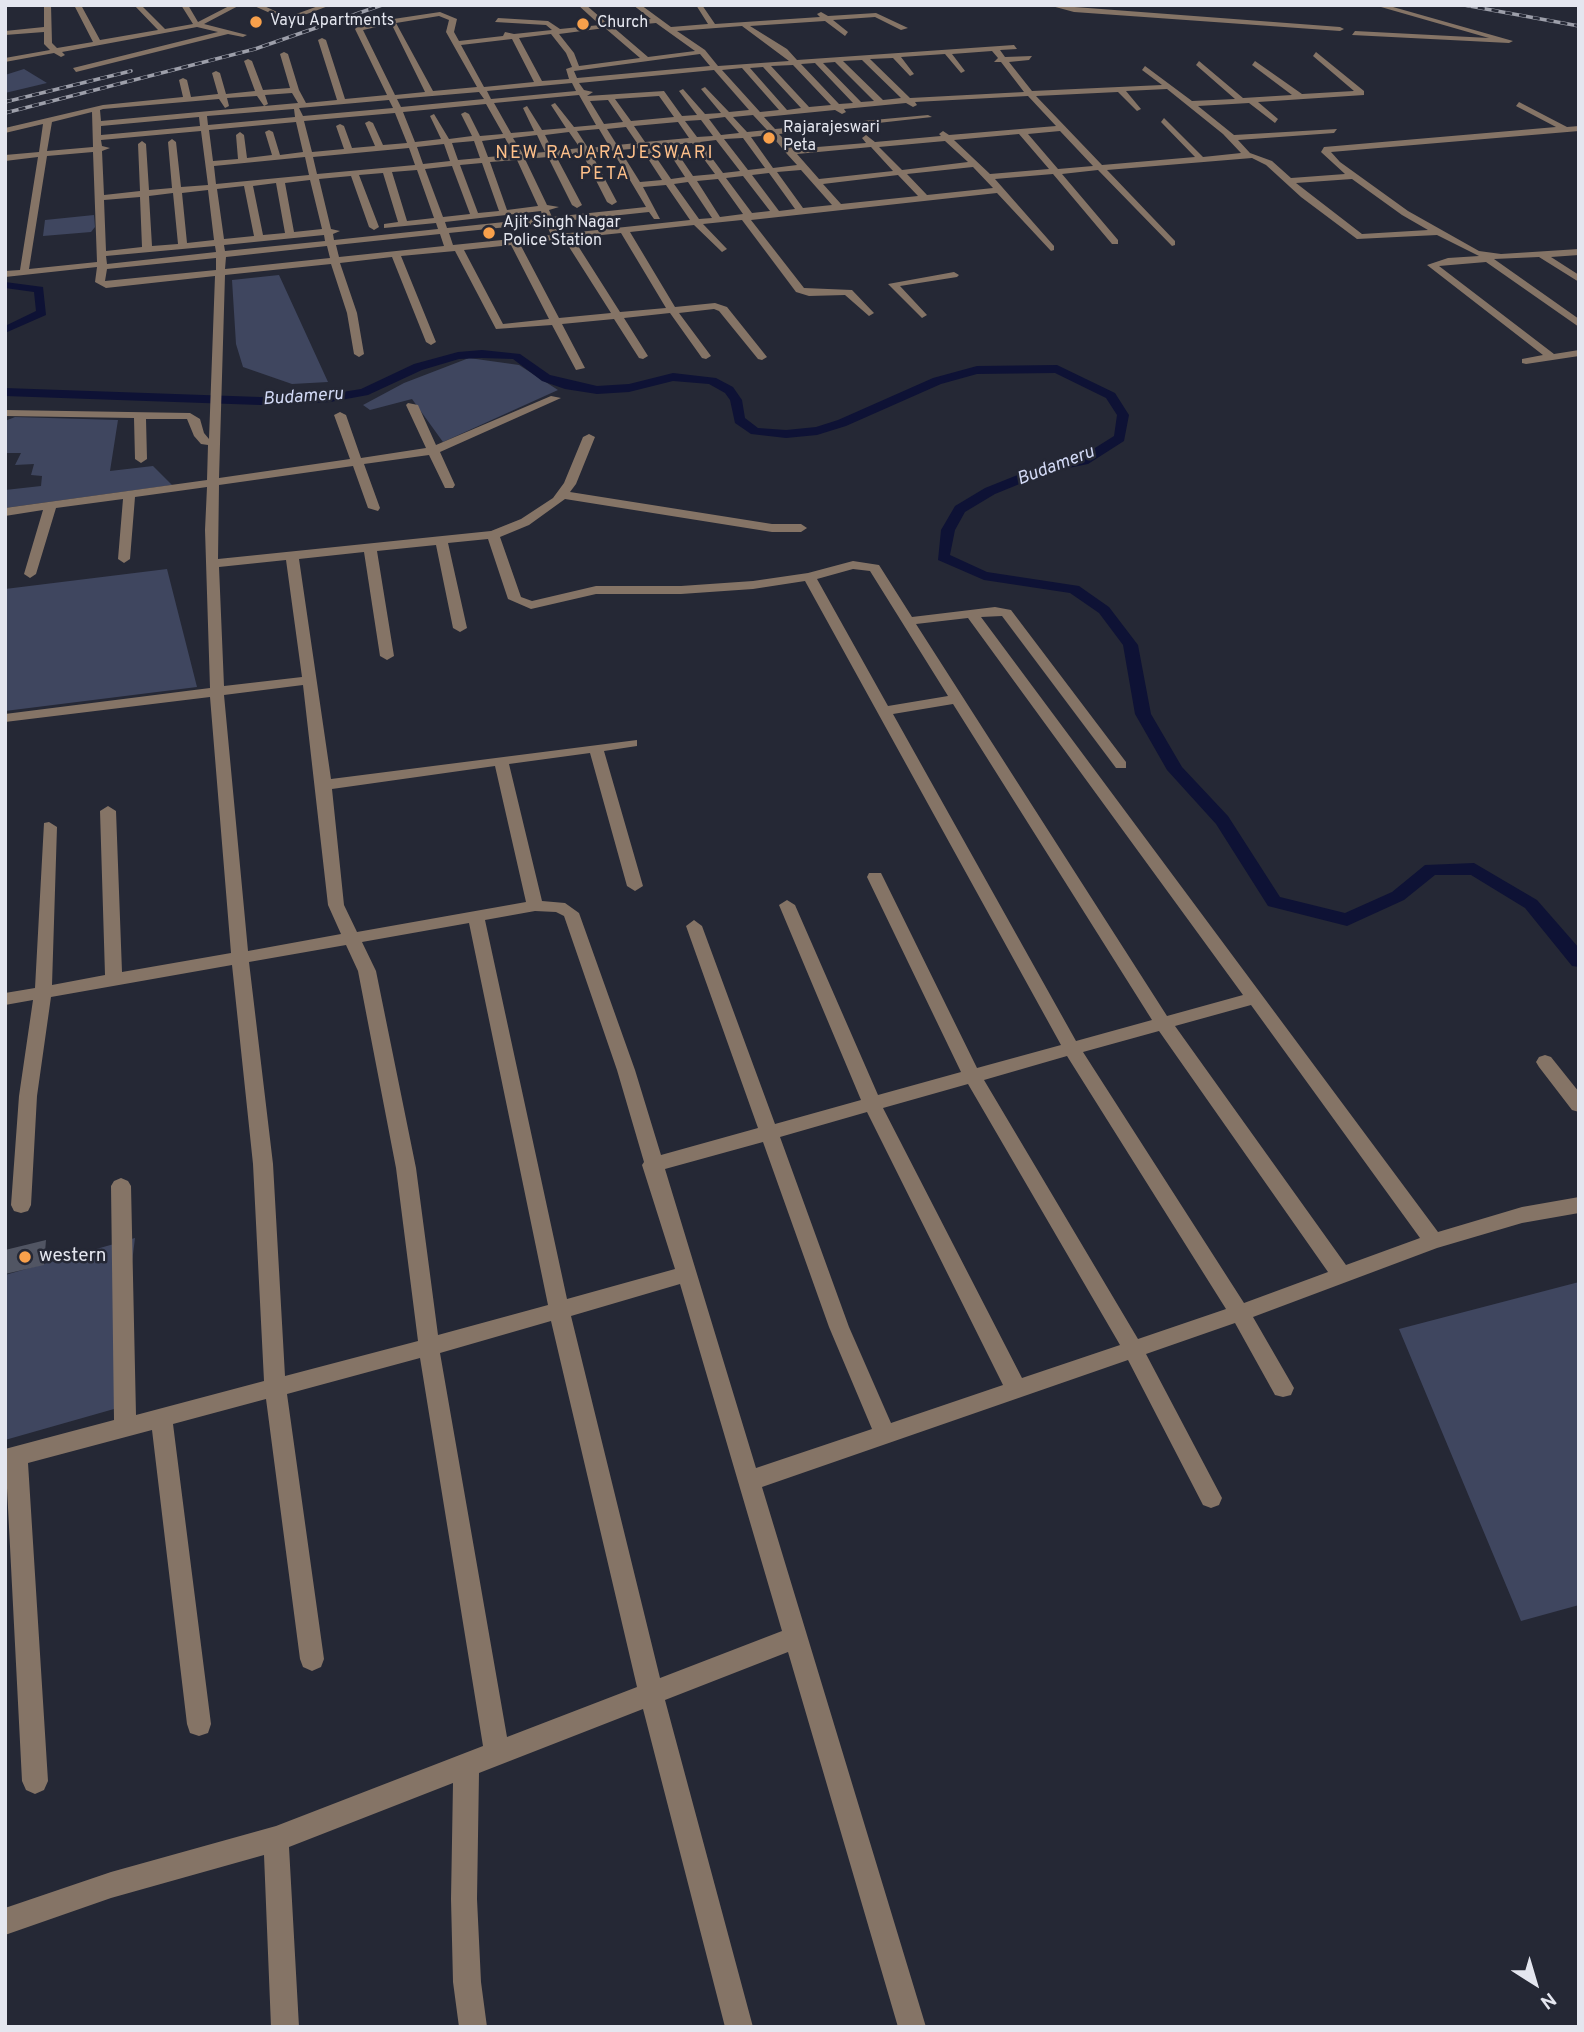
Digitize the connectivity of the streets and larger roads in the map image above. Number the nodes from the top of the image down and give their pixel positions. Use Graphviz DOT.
graph roads {
  1 [pos="47,5"];
  2 [pos="77,5"];
  3 [pos="137,5"];
  4 [pos="184,5"];
  5 [pos="236,5"];
  6 [pos="581,5"];
  7 [pos="636,5"];
  8 [pos="1051,5"];
  9 [pos="1377,5"];
  10 [pos="255,6"];
  11 [pos="325,6"];
  12 [pos="699,6"];
  13 [pos="537,10"];
  14 [pos="816,10"];
  15 [pos="826,19"];
  16 [pos="498,20"];
  17 [pos="659,20"];
  18 [pos="548,23"];
  19 [pos="743,24"];
  20 [pos="197,25"];
  21 [pos="396,25"];
  22 [pos="712,25"];
  23 [pos="608,26"];
  24 [pos="904,28"];
  25 [pos="49,29"];
  26 [pos="670,29"];
  27 [pos="1340,29"];
  28 [pos="163,31"];
  29 [pos="473,31"];
  30 [pos="228,32"];
  31 [pos="450,32"];
  32 [pos="461,32"];
  33 [pos="556,32"];
  34 [pos="5,33"];
  35 [pos="1355,33"];
  36 [pos="845,34"];
  37 [pos="243,35"];
  38 [pos="515,37"];
  39 [pos="323,40"];
  40 [pos="97,42"];
  41 [pos="457,43"];
  42 [pos="1014,47"];
  43 [pos="994,48"];
  44 [pos="56,50"];
  45 [pos="946,51"];
  46 [pos="702,52"];
  47 [pos="284,54"];
  48 [pos="894,54"];
  49 [pos="1316,54"];
  50 [pos="862,56"];
  51 [pos="645,58"];
  52 [pos="835,58"];
  53 [pos="1029,58"];
  54 [pos="5,60"];
  55 [pos="816,60"];
  56 [pos="991,60"];
  57 [pos="1003,60"];
  58 [pos="248,61"];
  59 [pos="966,61"];
  60 [pos="794,62"];
  61 [pos="954,62"];
  62 [pos="1199,63"];
  63 [pos="1255,63"];
  64 [pos="764,64"];
  65 [pos="902,64"];
  66 [pos="575,66"];
  67 [pos="744,66"];
  68 [pos="716,68"];
  69 [pos="1145,68"];
  70 [pos="76,70"];
  71 [pos="961,71"];
  72 [pos="216,72"];
  73 [pos="910,74"];
  74 [pos="82,78"];
  75 [pos="726,79"];
  76 [pos="183,80"];
  77 [pos="574,81"];
  78 [pos="539,84"];
  79 [pos="702,85"];
  80 [pos="685,87"];
  81 [pos="733,87"];
  82 [pos="1167,87"];
  83 [pos="484,89"];
  84 [pos="1120,89"];
  85 [pos="295,90"];
  86 [pos="259,93"];
  87 [pos="661,93"];
  88 [pos="430,94"];
  89 [pos="1030,94"];
  90 [pos="634,95"];
  91 [pos="222,97"];
  92 [pos="610,97"];
  93 [pos="1300,97"];
  94 [pos="392,98"];
  95 [pos="584,98"];
  96 [pos="188,100"];
  97 [pos="908,100"];
  98 [pos="1247,100"];
  99 [pos="490,101"];
  100 [pos="342,102"];
  101 [pos="881,103"];
  102 [pos="640,104"];
  103 [pos="1189,104"];
  104 [pos="1519,104"];
  105 [pos="555,105"];
  106 [pos="859,105"];
  107 [pos="300,106"];
  108 [pos="838,107"];
  109 [pos="527,108"];
  110 [pos="96,109"];
  111 [pos="266,109"];
  112 [pos="1137,109"];
  113 [pos="398,110"];
  114 [pos="807,110"];
  115 [pos="495,111"];
  116 [pos="785,112"];
  117 [pos="226,113"];
  118 [pos="646,113"];
  119 [pos="465,114"];
  120 [pos="756,114"];
  121 [pos="203,115"];
  122 [pos="727,115"];
  123 [pos="434,116"];
  124 [pos="703,117"];
  125 [pos="928,117"];
  126 [pos="299,119"];
  127 [pos="678,119"];
  128 [pos="48,120"];
  129 [pos="403,120"];
  130 [pos="1164,120"];
  131 [pos="1275,121"];
  132 [pos="652,122"];
  133 [pos="369,123"];
  134 [pos="96,124"];
  135 [pos="628,124"];
  136 [pos="853,125"];
  137 [pos="340,126"];
  138 [pos="602,127"];
  139 [pos="1063,128"];
  140 [pos="1579,128"];
  141 [pos="301,129"];
  142 [pos="1565,129"];
  143 [pos="571,130"];
  144 [pos="5,131"];
  145 [pos="1021,131"];
  146 [pos="1335,131"];
  147 [pos="269,132"];
  148 [pos="541,132"];
  149 [pos="773,132"];
  150 [pos="206,133"];
  151 [pos="240,135"];
  152 [pos="745,135"];
  153 [pos="506,136"];
  154 [pos="946,137"];
  155 [pos="720,138"];
  156 [pos="1232,138"];
  157 [pos="477,139"];
  158 [pos="692,140"];
  159 [pos="172,142"];
  160 [pos="447,142"];
  161 [pos="98,143"];
  162 [pos="667,143"];
  163 [pos="871,143"];
  164 [pos="142,144"];
  165 [pos="644,145"];
  166 [pos="413,146"];
  167 [pos="380,148"];
  168 [pos="615,148"];
  169 [pos="584,150"];
  170 [pos="349,151"];
  171 [pos="790,152"];
  172 [pos="552,154"];
  173 [pos="41,155"];
  174 [pos="308,155"];
  175 [pos="1247,155"];
  176 [pos="520,157"];
  177 [pos="5,158"];
  178 [pos="276,158"];
  179 [pos="1200,158"];
  180 [pos="243,161"];
  181 [pos="485,161"];
  182 [pos="209,164"];
  183 [pos="454,164"];
  184 [pos="976,164"];
  185 [pos="803,167"];
  186 [pos="1100,167"];
  187 [pos="422,168"];
  188 [pos="387,171"];
  189 [pos="770,171"];
  190 [pos="1051,171"];
  191 [pos="899,172"];
  192 [pos="354,173"];
  193 [pos="745,173"];
  194 [pos="718,176"];
  195 [pos="1354,176"];
  196 [pos="314,177"];
  197 [pos="988,177"];
  198 [pos="691,179"];
  199 [pos="280,181"];
  200 [pos="1289,181"];
  201 [pos="667,182"];
  202 [pos="817,182"];
  203 [pos="248,184"];
  204 [pos="637,185"];
  205 [pos="212,187"];
  206 [pos="176,190"];
  207 [pos="999,190"];
  208 [pos="144,194"];
  209 [pos="99,198"];
  210 [pos="646,198"];
  211 [pos="925,198"];
  212 [pos="612,202"];
  213 [pos="600,203"];
  214 [pos="589,204"];
  215 [pos="577,205"];
  216 [pos="839,207"];
  217 [pos="546,208"];
  218 [pos="652,209"];
  219 [pos="801,211"];
  220 [pos="504,213"];
  221 [pos="777,214"];
  222 [pos="475,216"];
  223 [pos="747,217"];
  224 [pos="439,219"];
  225 [pos="550,220"];
  226 [pos="718,220"];
  227 [pos="696,222"];
  228 [pos="403,224"];
  229 [pos="662,226"];
  230 [pos="374,227"];
  231 [pos="624,230"];
  232 [pos="328,232"];
  233 [pos="444,232"];
  234 [pos="1436,232"];
  235 [pos="290,235"];
  236 [pos="562,237"];
  237 [pos="259,238"];
  238 [pos="219,242"];
  239 [pos="514,242"];
  240 [pos="1115,242"];
  241 [pos="331,243"];
  242 [pos="1172,243"];
  243 [pos="183,245"];
  244 [pos="1051,248"];
  245 [pos="147,249"];
  246 [pos="454,249"];
  247 [pos="722,249"];
  248 [pos="1579,252"];
  249 [pos="1540,254"];
  250 [pos="221,255"];
  251 [pos="396,255"];
  252 [pos="1485,258"];
  253 [pos="335,261"];
  254 [pos="102,262"];
  255 [pos="24,272"];
  256 [pos="5,274"];
  257 [pos="219,274"];
  258 [pos="954,275"];
  259 [pos="1579,279"];
  260 [pos="671,308"];
  261 [pos="869,313"];
  262 [pos="616,315"];
  263 [pos="922,315"];
  264 [pos="557,323"];
  265 [pos="1579,324"];
  266 [pos="432,342"];
  267 [pos="359,354"];
  268 [pos="1579,354"];
  269 [pos="642,356"];
  270 [pos="706,356"];
  271 [pos="762,356"];
  272 [pos="1552,357"];
  273 [pos="1525,361"];
  274 [pos="580,368"];
  275 [pos="555,398"];
  276 [pos="412,405"];
  277 [pos="5,413"];
  278 [pos="140,415"];
  279 [pos="340,415"];
  280 [pos="589,436"];
  281 [pos="211,440"];
  282 [pos="433,451"];
  283 [pos="141,459"];
  284 [pos="356,462"];
  285 [pos="214,484"];
  286 [pos="449,485"];
  287 [pos="563,495"];
  288 [pos="130,496"];
  289 [pos="50,507"];
  290 [pos="374,509"];
  291 [pos="5,512"];
  292 [pos="801,528"];
  293 [pos="493,535"];
  294 [pos="441,539"];
  295 [pos="370,547"];
  296 [pos="292,555"];
  297 [pos="124,559"];
  298 [pos="212,564"];
  299 [pos="30,574"];
  300 [pos="809,577"];
  301 [pos="971,613"];
  302 [pos="908,621"];
  303 [pos="460,628"];
  304 [pos="387,656"];
  305 [pos="309,680"];
  306 [pos="218,690"];
  307 [pos="957,699"];
  308 [pos="886,711"];
  309 [pos="5,718"];
  310 [pos="632,743"];
  311 [pos="596,748"];
  312 [pos="501,761"];
  313 [pos="1121,765"];
  314 [pos="324,785"];
  315 [pos="108,811"];
  316 [pos="49,827"];
  317 [pos="875,877"];
  318 [pos="635,886"];
  319 [pos="787,905"];
  320 [pos="535,906"];
  321 [pos="476,916"];
  322 [pos="694,926"];
  323 [pos="351,938"];
  324 [pos="240,959"];
  325 [pos="114,979"];
  326 [pos="43,992"];
  327 [pos="1254,998"];
  328 [pos="5,999"];
  329 [pos="1163,1023"];
  330 [pos="1072,1049"];
  331 [pos="1545,1062"];
  332 [pos="972,1076"];
  333 [pos="872,1104"];
  334 [pos="1579,1105"];
  335 [pos="769,1133"];
  336 [pos="652,1165"];
  337 [pos="121,1186"];
  338 [pos="21,1205"];
  339 [pos="1579,1205"];
  340 [pos="1434,1241"];
  341 [pos="687,1274"];
  342 [pos="1342,1275"];
  343 [pos="559,1310"];
  344 [pos="1240,1313"];
  345 [pos="429,1347"];
  346 [pos="1133,1349"];
  347 [pos="275,1385"];
  348 [pos="1283,1388"];
  349 [pos="1016,1389"];
  350 [pos="161,1416"];
  351 [pos="125,1426"];
  352 [pos="885,1434"];
  353 [pos="11,1457"];
  354 [pos="749,1481"];
  355 [pos="1211,1498"];
  356 [pos="796,1637"];
  357 [pos="312,1659"];
  358 [pos="651,1693"];
  359 [pos="199,1724"];
  360 [pos="497,1753"];
  361 [pos="466,1765"];
  362 [pos="35,1781"];
  363 [pos="276,1839"];
  364 [pos="5,1922"];
  365 [pos="285,2027"];
  366 [pos="473,2027"];
  367 [pos="739,2027"];
  368 [pos="912,2027"];
  1 -- 25 [label="street"];
  2 -- 40 [label="street"];
  3 -- 28 [label="street"];
  4 -- 20 [label="street"];
  5 -- 20 [label="street"];
  6 -- 23 [label="street"];
  7 -- 17 [label="street"];
  8 -- 27 [label="street"];
  9 -- 35 [label="street"];
  10 -- 11 [label="street"];
  12 -- 22 [label="street"];
  13 -- 18 [label="street"];
  14 -- 15 [label="street"];
  15 -- 19 [label="street"];
  15 -- 24 [label="street"];
  15 -- 36 [label="street"];
  16 -- 18 [label="street"];
  17 -- 23 [label="street"];
  17 -- 26 [label="street"];
  18 -- 33 [label="street"];
  19 -- 22 [label="street"];
  19 -- 60 [label="street"];
  20 -- 28 [label="street"];
  20 -- 30 [label="street"];
  21 -- 88 [label="street"];
  22 -- 26 [label="street"];
  23 -- 33 [label="street"];
  23 -- 51 [label="street"];
  25 -- 34 [label="street"];
  25 -- 44 [label="street"];
  26 -- 46 [label="street"];
  28 -- 40 [label="street"];
  29 -- 38 [label="street"];
  30 -- 37 [label="street"];
  30 -- 70 [label="street"];
  31 -- 32 [label="street"];
  31 -- 41 [label="street"];
  31 -- 94 [label="street"];
  33 -- 38 [label="street"];
  33 -- 66 [label="street"];
  38 -- 41 [label="street"];
  38 -- 78 [label="street"];
  39 -- 100 [label="street"];
  40 -- 44 [label="street"];
  41 -- 83 [label="street"];
  42 -- 43 [label="street"];
  43 -- 45 [label="street"];
  43 -- 57 [label="street"];
  44 -- 54 [label="street"];
  44 -- 70 [label="street"];
  45 -- 48 [label="street"];
  45 -- 61 [label="street"];
  46 -- 51 [label="street"];
  46 -- 68 [label="street"];
  47 -- 85 [label="street"];
  48 -- 50 [label="street"];
  48 -- 65 [label="street"];
  49 -- 93 [label="street"];
  50 -- 52 [label="street"];
  50 -- 97 [label="street"];
  51 -- 66 [label="street"];
  52 -- 55 [label="street"];
  52 -- 101 [label="street"];
  53 -- 57 [label="street"];
  55 -- 60 [label="street"];
  55 -- 106 [label="street"];
  56 -- 57 [label="street"];
  57 -- 89 [label="street"];
  58 -- 86 [label="street"];
  59 -- 61 [label="street"];
  60 -- 64 [label="street"];
  60 -- 108 [label="street"];
  61 -- 65 [label="street"];
  61 -- 71 [label="street"];
  62 -- 98 [label="street"];
  63 -- 93 [label="street"];
  64 -- 67 [label="street"];
  64 -- 114 [label="street"];
  65 -- 73 [label="street"];
  66 -- 77 [label="street"];
  67 -- 68 [label="street"];
  67 -- 116 [label="street"];
  68 -- 75 [label="street"];
  68 -- 77 [label="street"];
  69 -- 82 [label="street"];
  70 -- 74 [label="street"];
  72 -- 91 [label="street"];
  75 -- 79 [label="street"];
  75 -- 81 [label="street"];
  76 -- 96 [label="street"];
  77 -- 78 [label="street"];
  77 -- 95 [label="street"];
  78 -- 83 [label="street"];
  79 -- 80 [label="street"];
  79 -- 81 [label="street"];
  79 -- 122 [label="street"];
  80 -- 87 [label="street"];
  80 -- 95 [label="street"];
  80 -- 124 [label="street"];
  81 -- 120 [label="street"];
  82 -- 84 [label="street"];
  82 -- 103 [label="street"];
  83 -- 88 [label="street"];
  83 -- 99 [label="street"];
  84 -- 89 [label="street"];
  84 -- 112 [label="street"];
  85 -- 86 [label="street"];
  85 -- 107 [label="street"];
  86 -- 91 [label="street"];
  86 -- 111 [label="street"];
  87 -- 90 [label="street"];
  87 -- 127 [label="street"];
  88 -- 94 [label="street"];
  89 -- 97 [label="street"];
  89 -- 139 [label="street"];
  90 -- 92 [label="street"];
  90 -- 102 [label="street"];
  91 -- 96 [label="street"];
  91 -- 117 [label="street"];
  92 -- 95 [label="street"];
  92 -- 135 [label="street"];
  93 -- 98 [label="street"];
  94 -- 100 [label="street"];
  94 -- 113 [label="street"];
  95 -- 99 [label="street"];
  95 -- 105 [label="street"];
  95 -- 138 [label="street"];
  96 -- 110 [label="street"];
  97 -- 101 [label="street"];
  97 -- 125 [label="street"];
  98 -- 103 [label="street"];
  98 -- 131 [label="street"];
  99 -- 113 [label="street"];
  99 -- 115 [label="street"];
  100 -- 107 [label="street"];
  101 -- 106 [label="street"];
  103 -- 156 [label="street"];
  104 -- 142 [label="street"];
  105 -- 109 [label="street"];
  105 -- 143 [label="street"];
  106 -- 108 [label="street"];
  107 -- 111 [label="street"];
  107 -- 126 [label="street"];
  108 -- 114 [label="street"];
  108 -- 136 [label="street"];
  109 -- 115 [label="street"];
  109 -- 148 [label="street"];
  110 -- 128 [label="street"];
  110 -- 134 [label="street"];
  111 -- 117 [label="street"];
  113 -- 126 [label="street"];
  113 -- 129 [label="street"];
  114 -- 116 [label="street"];
  115 -- 119 [label="street"];
  115 -- 153 [label="street"];
  116 -- 120 [label="street"];
  117 -- 121 [label="street"];
  118 -- 132 [label="street"];
  119 -- 123 [label="street"];
  119 -- 157 [label="street"];
  120 -- 122 [label="street"];
  120 -- 149 [label="street"];
  121 -- 134 [label="street"];
  121 -- 150 [label="street"];
  122 -- 124 [label="street"];
  122 -- 152 [label="street"];
  123 -- 129 [label="street"];
  123 -- 160 [label="street"];
  124 -- 127 [label="street"];
  124 -- 155 [label="street"];
  125 -- 136 [label="street"];
  125 -- 154 [label="street"];
  126 -- 141 [label="street"];
  126 -- 150 [label="street"];
  127 -- 132 [label="street"];
  127 -- 158 [label="street"];
  128 -- 144 [label="street"];
  128 -- 173 [label="street"];
  129 -- 133 [label="street"];
  129 -- 166 [label="street"];
  130 -- 179 [label="street"];
  132 -- 135 [label="street"];
  133 -- 137 [label="street"];
  133 -- 167 [label="street"];
  134 -- 161 [label="street"];
  135 -- 138 [label="street"];
  135 -- 165 [label="street"];
  136 -- 149 [label="street"];
  136 -- 163 [label="street"];
  137 -- 141 [label="street"];
  137 -- 170 [label="street"];
  138 -- 143 [label="street"];
  138 -- 168 [label="street"];
  139 -- 145 [label="street"];
  139 -- 186 [label="street"];
  140 -- 142 [label="street"];
  141 -- 147 [label="street"];
  141 -- 174 [label="street"];
  142 -- 195 [label="street"];
  143 -- 148 [label="street"];
  143 -- 169 [label="street"];
  145 -- 154 [label="street"];
  145 -- 190 [label="street"];
  146 -- 156 [label="street"];
  147 -- 151 [label="street"];
  147 -- 178 [label="street"];
  148 -- 153 [label="street"];
  148 -- 172 [label="street"];
  149 -- 152 [label="street"];
  149 -- 171 [label="street"];
  150 -- 151 [label="street"];
  150 -- 159 [label="street"];
  150 -- 161 [label="street"];
  150 -- 182 [label="street"];
  151 -- 180 [label="street"];
  152 -- 155 [label="street"];
  152 -- 189 [label="street"];
  153 -- 157 [label="street"];
  153 -- 176 [label="street"];
  154 -- 163 [label="street"];
  154 -- 184 [label="street"];
  155 -- 158 [label="street"];
  155 -- 193 [label="street"];
  156 -- 175 [label="street"];
  157 -- 160 [label="street"];
  157 -- 181 [label="street"];
  158 -- 162 [label="street"];
  158 -- 194 [label="street"];
  159 -- 164 [label="street"];
  159 -- 206 [label="street"];
  160 -- 166 [label="street"];
  160 -- 183 [label="street"];
  161 -- 164 [label="street"];
  161 -- 173 [label="street"];
  161 -- 209 [label="street"];
  162 -- 165 [label="street"];
  162 -- 198 [label="street"];
  163 -- 171 [label="street"];
  163 -- 191 [label="street"];
  164 -- 208 [label="street"];
  165 -- 168 [label="street"];
  165 -- 201 [label="street"];
  166 -- 167 [label="street"];
  166 -- 187 [label="street"];
  167 -- 170 [label="street"];
  168 -- 169 [label="street"];
  168 -- 204 [label="street"];
  169 -- 172 [label="street"];
  169 -- 212 [label="street"];
  170 -- 174 [label="street"];
  171 -- 185 [label="street"];
  172 -- 176 [label="street"];
  172 -- 215 [label="street"];
  173 -- 177 [label="street"];
  173 -- 255 [label="street"];
  174 -- 178 [label="street"];
  174 -- 196 [label="street"];
  175 -- 179 [label="street"];
  175 -- 200 [label="street"];
  176 -- 181 [label="street"];
  176 -- 217 [label="street"];
  178 -- 180 [label="street"];
  179 -- 186 [label="street"];
  180 -- 182 [label="street"];
  181 -- 183 [label="street"];
  181 -- 220 [label="street"];
  182 -- 205 [label="street"];
  183 -- 187 [label="street"];
  183 -- 222 [label="street"];
  184 -- 191 [label="street"];
  184 -- 197 [label="street"];
  185 -- 189 [label="street"];
  185 -- 202 [label="street"];
  186 -- 190 [label="street"];
  186 -- 242 [label="street"];
  187 -- 188 [label="street"];
  187 -- 224 [label="street"];
  188 -- 192 [label="street"];
  188 -- 228 [label="street"];
  189 -- 193 [label="street"];
  189 -- 219 [label="street"];
  190 -- 197 [label="street"];
  190 -- 240 [label="street"];
  191 -- 202 [label="street"];
  191 -- 211 [label="street"];
  192 -- 196 [label="street"];
  192 -- 230 [label="street"];
  193 -- 194 [label="street"];
  193 -- 221 [label="street"];
  194 -- 198 [label="street"];
  194 -- 223 [label="street"];
  195 -- 200 [label="street"];
  195 -- 234 [label="street"];
  196 -- 199 [label="street"];
  196 -- 232 [label="street"];
  197 -- 207 [label="street"];
  198 -- 201 [label="street"];
  198 -- 226 [label="street"];
  199 -- 203 [label="street"];
  199 -- 235 [label="street"];
  200 -- 234 [label="street"];
  201 -- 204 [label="street"];
  201 -- 227 [label="street"];
  202 -- 216 [label="street"];
  203 -- 205 [label="street"];
  203 -- 237 [label="street"];
  204 -- 210 [label="street"];
  205 -- 206 [label="street"];
  205 -- 238 [label="street"];
  206 -- 208 [label="street"];
  206 -- 243 [label="street"];
  207 -- 211 [label="street"];
  207 -- 244 [label="street"];
  208 -- 209 [label="street"];
  208 -- 245 [label="street"];
  209 -- 254 [label="street"];
  210 -- 212 [label="street"];
  210 -- 218 [label="street"];
  211 -- 216 [label="street"];
  212 -- 213 [label="street"];
  214 -- 215 [label="street"];
  215 -- 217 [label="street"];
  216 -- 219 [label="street"];
  217 -- 220 [label="street"];
  217 -- 225 [label="street"];
  218 -- 225 [label="street"];
  218 -- 229 [label="street"];
  219 -- 221 [label="street"];
  220 -- 222 [label="street"];
  221 -- 223 [label="street"];
  222 -- 224 [label="street"];
  223 -- 226 [label="street"];
  223 -- 261 [label="street"];
  224 -- 228 [label="street"];
  224 -- 233 [label="street"];
  225 -- 233 [label="street"];
  225 -- 236 [label="street"];
  226 -- 227 [label="street"];
  227 -- 229 [label="street"];
  227 -- 247 [label="street"];
  228 -- 230 [label="street"];
  229 -- 231 [label="street"];
  230 -- 232 [label="street"];
  231 -- 236 [label="street"];
  231 -- 260 [label="street"];
  232 -- 235 [label="street"];
  232 -- 241 [label="street"];
  233 -- 241 [label="street"];
  233 -- 246 [label="street"];
  234 -- 252 [label="street"];
  235 -- 237 [label="street"];
  236 -- 239 [label="street"];
  236 -- 262 [label="street"];
  237 -- 238 [label="street"];
  238 -- 243 [label="street"];
  238 -- 250 [label="street"];
  239 -- 246 [label="street"];
  239 -- 264 [label="street"];
  241 -- 250 [label="street"];
  241 -- 253 [label="street"];
  243 -- 245 [label="street"];
  245 -- 254 [label="street"];
  246 -- 251 [label="street"];
  246 -- 264 [label="street"];
  248 -- 249 [label="street"];
  249 -- 252 [label="street"];
  249 -- 259 [label="street"];
  250 -- 254 [label="street"];
  250 -- 257 [label="street"];
  251 -- 253 [label="street"];
  251 -- 266 [label="street"];
  252 -- 265 [label="street"];
  252 -- 272 [label="street"];
  253 -- 257 [label="street"];
  253 -- 267 [label="street"];
  254 -- 255 [label="street"];
  254 -- 257 [label="street"];
  255 -- 256 [label="street"];
  257 -- 281 [label="street"];
  258 -- 263 [label="street"];
  260 -- 262 [label="street"];
  260 -- 270 [label="street"];
  260 -- 271 [label="street"];
  262 -- 264 [label="street"];
  262 -- 269 [label="street"];
  264 -- 274 [label="street"];
  268 -- 272 [label="street"];
  272 -- 273 [label="street"];
  275 -- 282 [label="street"];
  276 -- 282 [label="street"];
  277 -- 278 [label="street"];
  278 -- 281 [label="street"];
  278 -- 283 [label="street"];
  279 -- 284 [label="street"];
  280 -- 287 [label="street"];
  281 -- 285 [label="street"];
  282 -- 284 [label="street"];
  282 -- 286 [label="street"];
  284 -- 285 [label="street"];
  284 -- 290 [label="street"];
  285 -- 288 [label="street"];
  285 -- 298 [label="street"];
  287 -- 292 [label="street"];
  287 -- 293 [label="street"];
  288 -- 289 [label="street"];
  288 -- 297 [label="street"];
  289 -- 291 [label="street"];
  289 -- 299 [label="street"];
  293 -- 294 [label="street"];
  293 -- 300 [label="street"];
  294 -- 295 [label="street"];
  294 -- 303 [label="street"];
  295 -- 296 [label="street"];
  295 -- 304 [label="street"];
  296 -- 298 [label="street"];
  296 -- 305 [label="street"];
  298 -- 306 [label="street"];
  300 -- 302 [label="street"];
  300 -- 308 [label="street"];
  301 -- 302 [label="street"];
  301 -- 313 [label="street"];
  301 -- 327 [label="street"];
  302 -- 307 [label="street"];
  305 -- 306 [label="street"];
  305 -- 314 [label="street"];
  306 -- 309 [label="street"];
  306 -- 324 [label="street"];
  307 -- 308 [label="street"];
  307 -- 329 [label="street"];
  308 -- 330 [label="street"];
  310 -- 311 [label="street"];
  311 -- 312 [label="street"];
  311 -- 318 [label="street"];
  312 -- 314 [label="street"];
  312 -- 320 [label="street"];
  314 -- 323 [label="street"];
  315 -- 325 [label="street"];
  316 -- 326 [label="street"];
  317 -- 332 [label="street"];
  319 -- 333 [label="street"];
  320 -- 321 [label="street"];
  320 -- 336 [label="street"];
  321 -- 323 [label="street"];
  321 -- 343 [label="street"];
  322 -- 335 [label="street"];
  323 -- 324 [label="street"];
  323 -- 345 [label="street"];
  324 -- 325 [label="street"];
  324 -- 347 [label="street"];
  325 -- 326 [label="street"];
  326 -- 328 [label="street"];
  326 -- 338 [label="street"];
  327 -- 329 [label="street"];
  327 -- 340 [label="street"];
  329 -- 330 [label="street"];
  329 -- 342 [label="street"];
  330 -- 332 [label="street"];
  330 -- 344 [label="street"];
  331 -- 334 [label="street"];
  332 -- 333 [label="street"];
  332 -- 346 [label="street"];
  333 -- 335 [label="street"];
  333 -- 349 [label="street"];
  335 -- 336 [label="street"];
  335 -- 352 [label="street"];
  336 -- 341 [label="street"];
  337 -- 351 [label="street"];
  339 -- 340 [label="street"];
  340 -- 342 [label="street"];
  341 -- 343 [label="street"];
  341 -- 354 [label="street"];
  342 -- 344 [label="street"];
  343 -- 345 [label="street"];
  343 -- 358 [label="street"];
  344 -- 346 [label="street"];
  344 -- 348 [label="street"];
  345 -- 347 [label="street"];
  345 -- 360 [label="street"];
  346 -- 349 [label="street"];
  346 -- 355 [label="street"];
  347 -- 350 [label="street"];
  347 -- 357 [label="street"];
  349 -- 352 [label="street"];
  350 -- 351 [label="street"];
  350 -- 359 [label="street"];
  351 -- 353 [label="street"];
  352 -- 354 [label="street"];
  353 -- 362 [label="street"];
  354 -- 356 [label="street"];
  356 -- 358 [label="street"];
  356 -- 368 [label="street"];
  358 -- 360 [label="street"];
  358 -- 367 [label="street"];
  360 -- 361 [label="street"];
  361 -- 363 [label="street"];
  361 -- 366 [label="street"];
  363 -- 364 [label="street"];
  363 -- 365 [label="street"];
}
